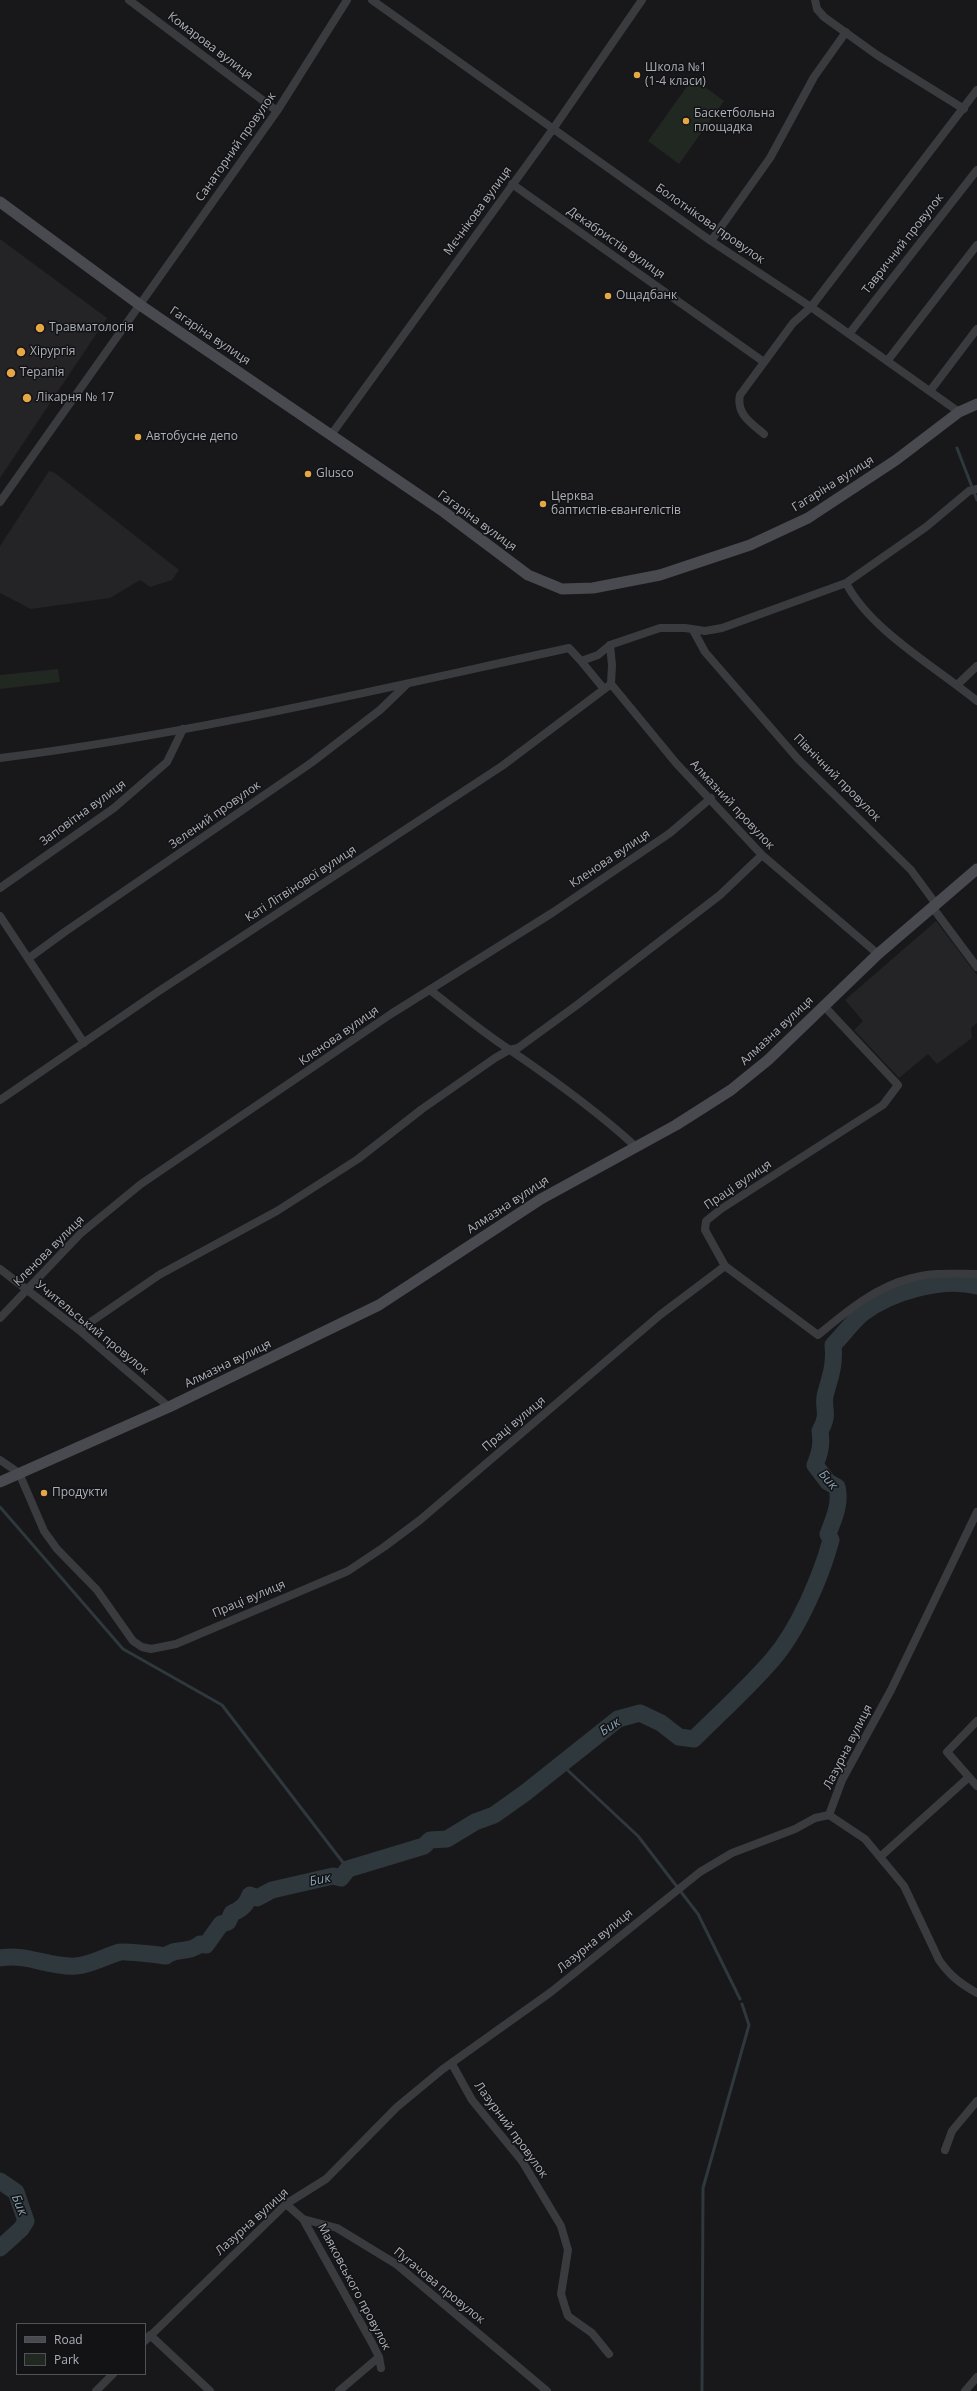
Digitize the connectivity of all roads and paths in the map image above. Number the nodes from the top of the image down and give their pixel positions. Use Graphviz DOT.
graph roads {
  1 [pos="129,0"];
  2 [pos="347,0"];
  3 [pos="372,0"];
  4 [pos="642,0"];
  5 [pos="815,0"];
  6 [pos="846,32"];
  7 [pos="977,90"];
  8 [pos="964,109"];
  9 [pos="277,111"];
  10 [pos="553,128"];
  11 [pos="977,170"];
  12 [pos="512,184"];
  13 [pos="0,202"];
  14 [pos="711,241"];
  15 [pos="977,245"];
  16 [pos="140,305"];
  17 [pos="812,307"];
  18 [pos="977,329"];
  19 [pos="850,334"];
  20 [pos="888,360"];
  21 [pos="764,362"];
  22 [pos="930,391"];
  23 [pos="977,404"];
  24 [pos="959,412"];
  25 [pos="764,434"];
  26 [pos="331,435"];
  27 [pos="973,490"];
  28 [pos="0,502"];
  29 [pos="846,583"];
  30 [pos="693,630"];
  31 [pos="610,645"];
  32 [pos="581,661"];
  33 [pos="977,666"];
  34 [pos="408,683"];
  35 [pos="957,684"];
  36 [pos="608,686"];
  37 [pos="977,701"];
  38 [pos="183,729"];
  39 [pos="0,758"];
  40 [pos="711,798"];
  41 [pos="762,855"];
  42 [pos="977,869"];
  43 [pos="0,888"];
  44 [pos="935,906"];
  45 [pos="0,916"];
  46 [pos="878,954"];
  47 [pos="29,958"];
  48 [pos="977,967"];
  49 [pos="430,990"];
  50 [pos="823,1005"];
  51 [pos="84,1043"];
  52 [pos="508,1050"];
  53 [pos="0,1100"];
  54 [pos="635,1146"];
  55 [pos="725,1266"];
  56 [pos="0,1269"];
  57 [pos="977,1274"];
  58 [pos="27,1290"];
  59 [pos="0,1318"];
  60 [pos="79,1330"];
  61 [pos="169,1407"];
  62 [pos="0,1460"];
  63 [pos="19,1473"];
  64 [pos="0,1482"];
  65 [pos="977,1512"];
  66 [pos="977,1721"];
  67 [pos="969,1778"];
  68 [pos="977,1786"];
  69 [pos="829,1815"];
  70 [pos="880,1858"];
  71 [pos="977,1993"];
  72 [pos="452,2064"];
  73 [pos="977,2101"];
  74 [pos="945,2150"];
  75 [pos="286,2204"];
  76 [pos="302,2218"];
  77 [pos="148,2338"];
  78 [pos="610,2354"];
  79 [pos="379,2357"];
  80 [pos="381,2368"];
  81 [pos="112,2375"];
  82 [pos="977,2377"];
  83 [pos="96,2391"];
  84 [pos="210,2391"];
  85 [pos="339,2391"];
  86 [pos="547,2391"];
  87 [pos="965,2391"];
  1 -- 9 [label="street, Комарова вулиця"];
  2 -- 9 [label="street, Санаторний провулок"];
  3 -- 10 [label="street, Болотнікова провулок"];
  4 -- 10 [label="street, Мєчнікова вулиця"];
  5 -- 6 [label="street"];
  6 -- 8 [label="street"];
  6 -- 14 [label="street"];
  7 -- 8 [label="street"];
  8 -- 17 [label="street"];
  9 -- 16 [label="street, Санаторний провулок"];
  10 -- 12 [label="street, Мєчнікова вулиця"];
  10 -- 14 [label="street, Болотнікова провулок"];
  11 -- 19 [label="street, Тавричний провулок"];
  12 -- 21 [label="street, Декабристів вулиця"];
  12 -- 26 [label="street, Мєчнікова вулиця"];
  13 -- 16 [label="main road, Гагаріна вулиця"];
  14 -- 17 [label="street, Болотнікова провулок"];
  15 -- 20 [label="street"];
  16 -- 26 [label="main road, Гагаріна вулиця"];
  16 -- 28 [label="street, Санаторний провулок"];
  17 -- 19 [label="street, Болотнікова провулок"];
  17 -- 21 [label="street"];
  18 -- 22 [label="street"];
  19 -- 20 [label="street, Болотнікова провулок"];
  20 -- 22 [label="street, Болотнікова провулок"];
  21 -- 25 [label="street"];
  22 -- 24 [label="street, Болотнікова провулок"];
  23 -- 24 [label="main road, Гагаріна вулиця"];
  24 -- 26 [label="main road, Гагаріна вулиця"];
  27 -- 29 [label="street"];
  29 -- 30 [label="street"];
  29 -- 35 [label="street"];
  30 -- 31 [label="street"];
  30 -- 44 [label="street, Північний провулок"];
  31 -- 32 [label="street"];
  31 -- 36 [label="street"];
  32 -- 34 [label="street, Алмазний провулок"];
  32 -- 36 [label="street, Алмазний провулок"];
  33 -- 35 [label="street"];
  34 -- 38 [label="street"];
  34 -- 47 [label="street, Зелений провулок"];
  35 -- 37 [label="street"];
  36 -- 40 [label="street, Алмазний провулок"];
  36 -- 51 [label="street, Каті Літвінової вулиця"];
  38 -- 39 [label="street"];
  38 -- 43 [label="street, Заповітна вулиця"];
  40 -- 41 [label="street, Алмазний провулок"];
  40 -- 49 [label="street, Кленова вулиця"];
  41 -- 46 [label="street, Алмазний провулок"];
  41 -- 52 [label="street"];
  42 -- 44 [label="main road, Алмазна вулиця"];
  44 -- 46 [label="main road, Алмазна вулиця"];
  44 -- 48 [label="street, Північний провулок"];
  45 -- 47 [label="street"];
  46 -- 50 [label="main road, Алмазна вулиця"];
  47 -- 51 [label="street"];
  49 -- 52 [label="street"];
  49 -- 58 [label="street, Кленова вулиця"];
  50 -- 54 [label="main road, Алмазна вулиця"];
  50 -- 55 [label="street, Праці вулиця"];
  51 -- 53 [label="street, Каті Літвінової вулиця"];
  52 -- 54 [label="street"];
  52 -- 60 [label="street"];
  54 -- 61 [label="main road, Алмазна вулиця"];
  55 -- 57 [label="street"];
  55 -- 63 [label="street, Праці вулиця"];
  56 -- 58 [label="street, Учительський провулок"];
  58 -- 59 [label="street, Кленова вулиця"];
  58 -- 60 [label="street, Учительський провулок"];
  60 -- 61 [label="street, Учительський провулок"];
  61 -- 63 [label="main road, Алмазна вулиця"];
  62 -- 63 [label="street"];
  63 -- 64 [label="main road, Алмазна вулиця"];
  65 -- 69 [label="street, Лазурна вулиця"];
  66 -- 67 [label="street"];
  67 -- 68 [label="street"];
  67 -- 70 [label="street"];
  69 -- 70 [label="street"];
  69 -- 72 [label="street, Лазурна вулиця"];
  70 -- 71 [label="street"];
  72 -- 75 [label="street, Лазурна вулиця"];
  72 -- 78 [label="street, Лазурний провулок"];
  73 -- 74 [label="street"];
  75 -- 76 [label="street, Пугачова провулок"];
  75 -- 77 [label="street, Лазурна вулиця"];
  76 -- 79 [label="street, Маяковського провулок"];
  76 -- 86 [label="street, Пугачова провулок"];
  77 -- 84 [label="street"];
  79 -- 80 [label="street, Маяковського провулок"];
  79 -- 85 [label="street"];
  81 -- 83 [label="street"];
  82 -- 87 [label="street"];
}
